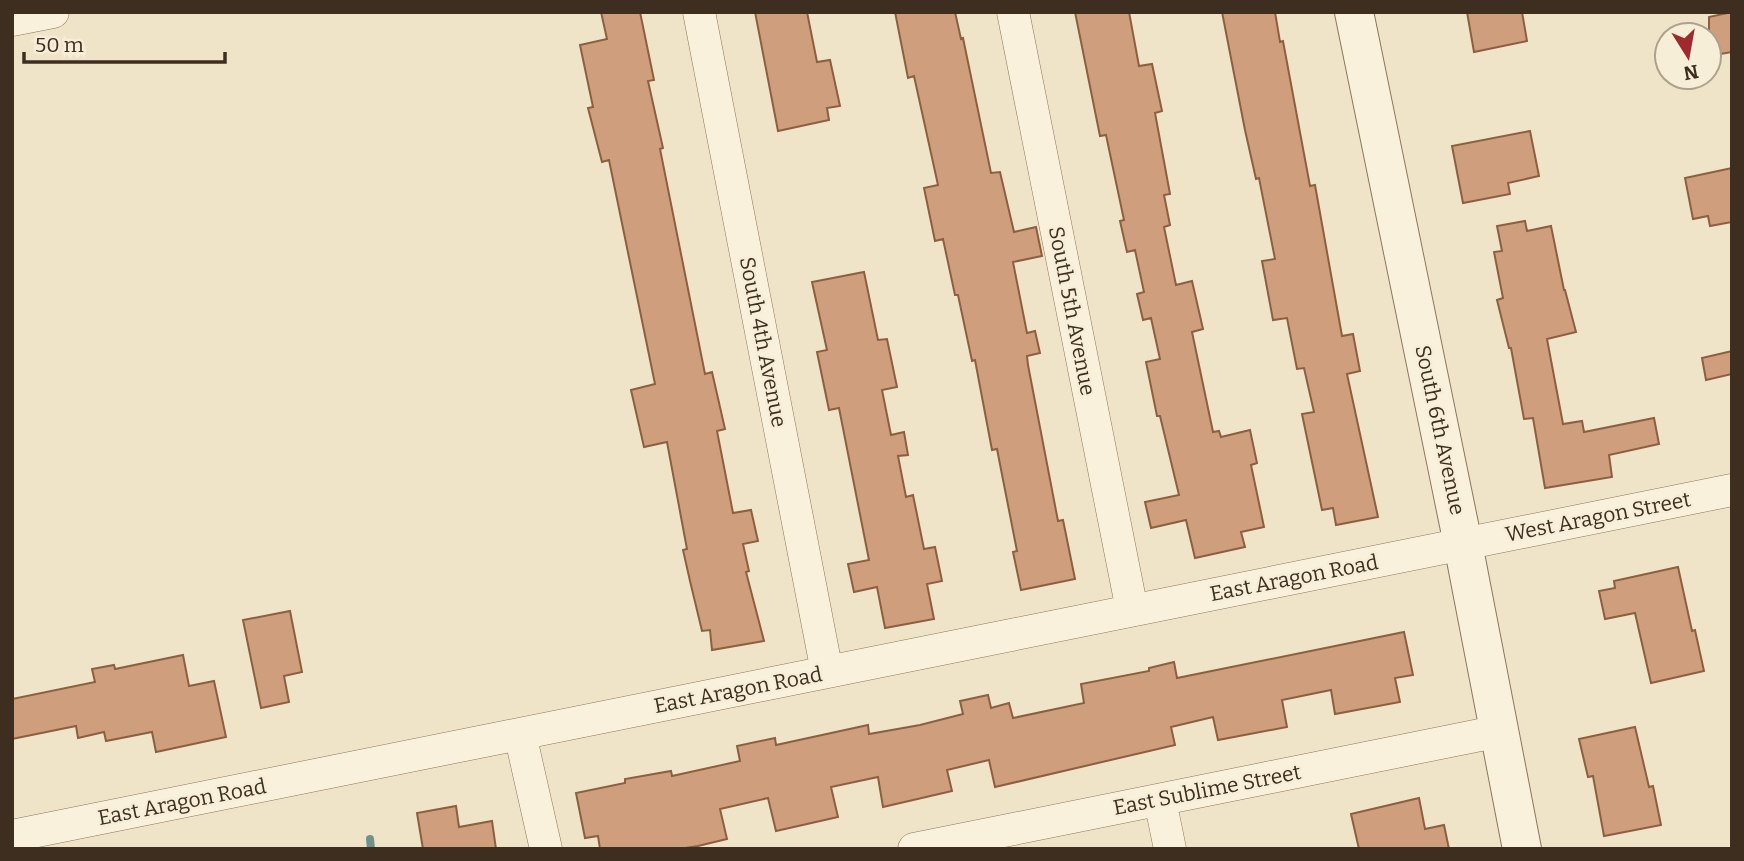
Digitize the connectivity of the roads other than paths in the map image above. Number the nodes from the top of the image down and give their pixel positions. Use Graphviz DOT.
graph roads {
  1 [pos="52,12"];
  2 [pos="699,12"];
  3 [pos="1013,12"];
  4 [pos="1354,12"];
  5 [pos="12,20"];
  6 [pos="1732,490"];
  7 [pos="1464,544"];
  8 [pos="1132,610"];
  9 [pos="827,672"];
  10 [pos="1500,731"];
  11 [pos="520,734"];
  12 [pos="1160,800"];
  13 [pos="12,836"];
  14 [pos="546,849"];
  15 [pos="915,849"];
  16 [pos="1170,849"];
  17 [pos="1522,849"];
  1 -- 5 [label="street"];
  2 -- 9 [label="street, South 4th Avenue"];
  3 -- 8 [label="street, South 5th Avenue"];
  4 -- 7 [label="street, South 6th Avenue"];
  6 -- 7 [label="street, West Aragon Street"];
  7 -- 8 [label="street, East Aragon Road"];
  7 -- 10 [label="street, South 6th Avenue"];
  8 -- 9 [label="street, East Aragon Road"];
  9 -- 11 [label="street, East Aragon Road"];
  10 -- 12 [label="street, East Sublime Street"];
  10 -- 17 [label="street, South 6th Avenue"];
  11 -- 13 [label="street, East Aragon Road"];
  11 -- 14 [label="street"];
  12 -- 15 [label="street, East Sublime Street"];
  12 -- 16 [label="street"];
}
